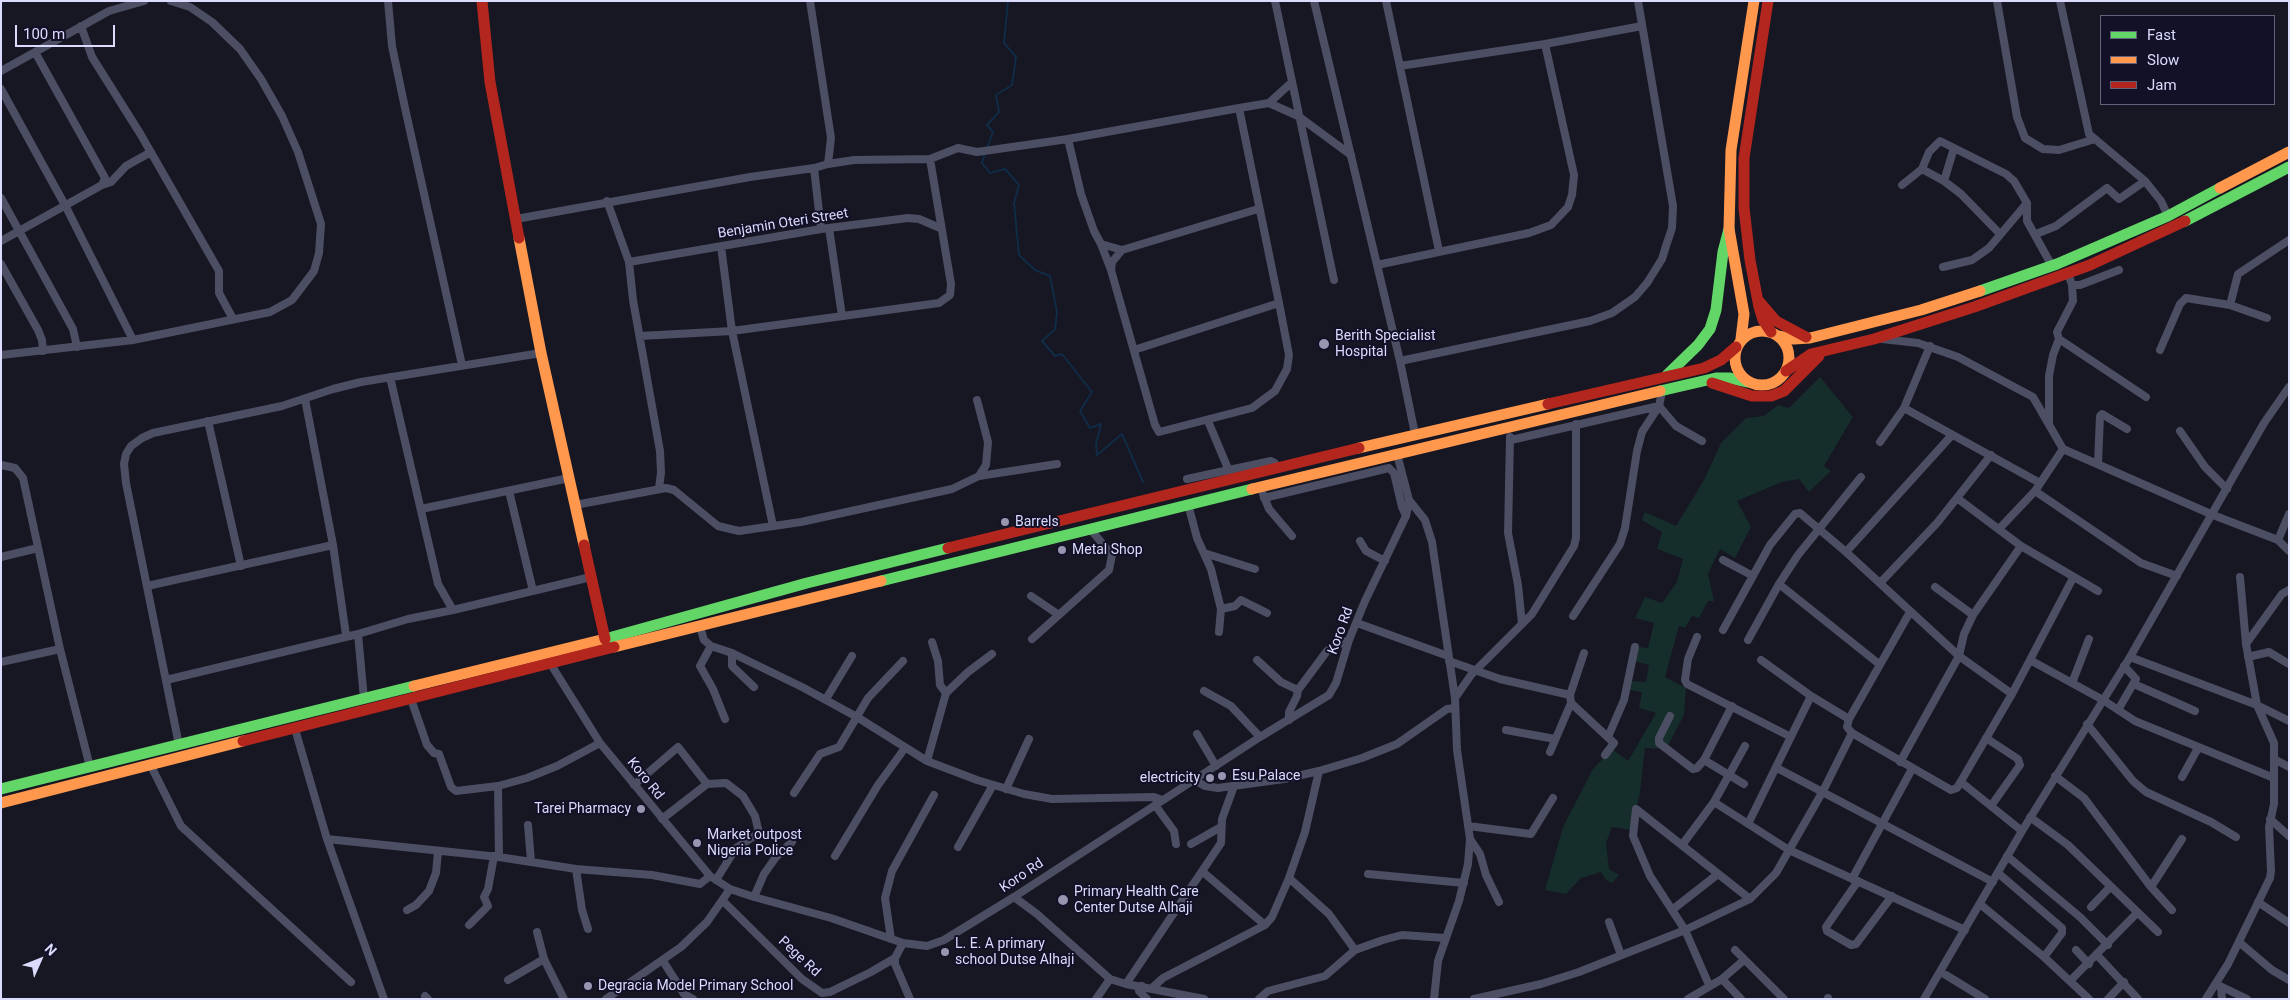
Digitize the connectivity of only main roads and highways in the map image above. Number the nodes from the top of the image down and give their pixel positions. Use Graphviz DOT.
graph roads {
  1 [pos="482,1"];
  2 [pos="1754,1"];
  3 [pos="1768,1"];
  4 [pos="2289,152"];
  5 [pos="2289,167"];
  6 [pos="1729,230"];
  7 [pos="1758,300"];
  8 [pos="1774,334"];
  9 [pos="1810,338"];
  10 [pos="1739,343"];
  11 [pos="1824,352"];
  12 [pos="1786,371"];
  13 [pos="1665,376"];
  14 [pos="1702,382"];
  15 [pos="1748,382"];
  16 [pos="605,639"];
  17 [pos="1,789"];
  18 [pos="1,803"];
  1 -- 16 [label="main road"];
  2 -- 6 [label="main road"];
  3 -- 7 [label="main road"];
  4 -- 9 [label="main road"];
  5 -- 11 [label="main road"];
  6 -- 10 [label="main road"];
  6 -- 13 [label="main road"];
  7 -- 8 [label="main road"];
  7 -- 9 [label="main road"];
  8 -- 9 [label="main road"];
  8 -- 10 [label="main road"];
  8 -- 12 [label="main road"];
  10 -- 13 [label="main road"];
  10 -- 15 [label="main road"];
  11 -- 12 [label="main road"];
  11 -- 14 [label="main road"];
  12 -- 15 [label="main road"];
  13 -- 16 [label="main road"];
  14 -- 15 [label="main road"];
  14 -- 18 [label="main road"];
  16 -- 17 [label="main road"];
}
